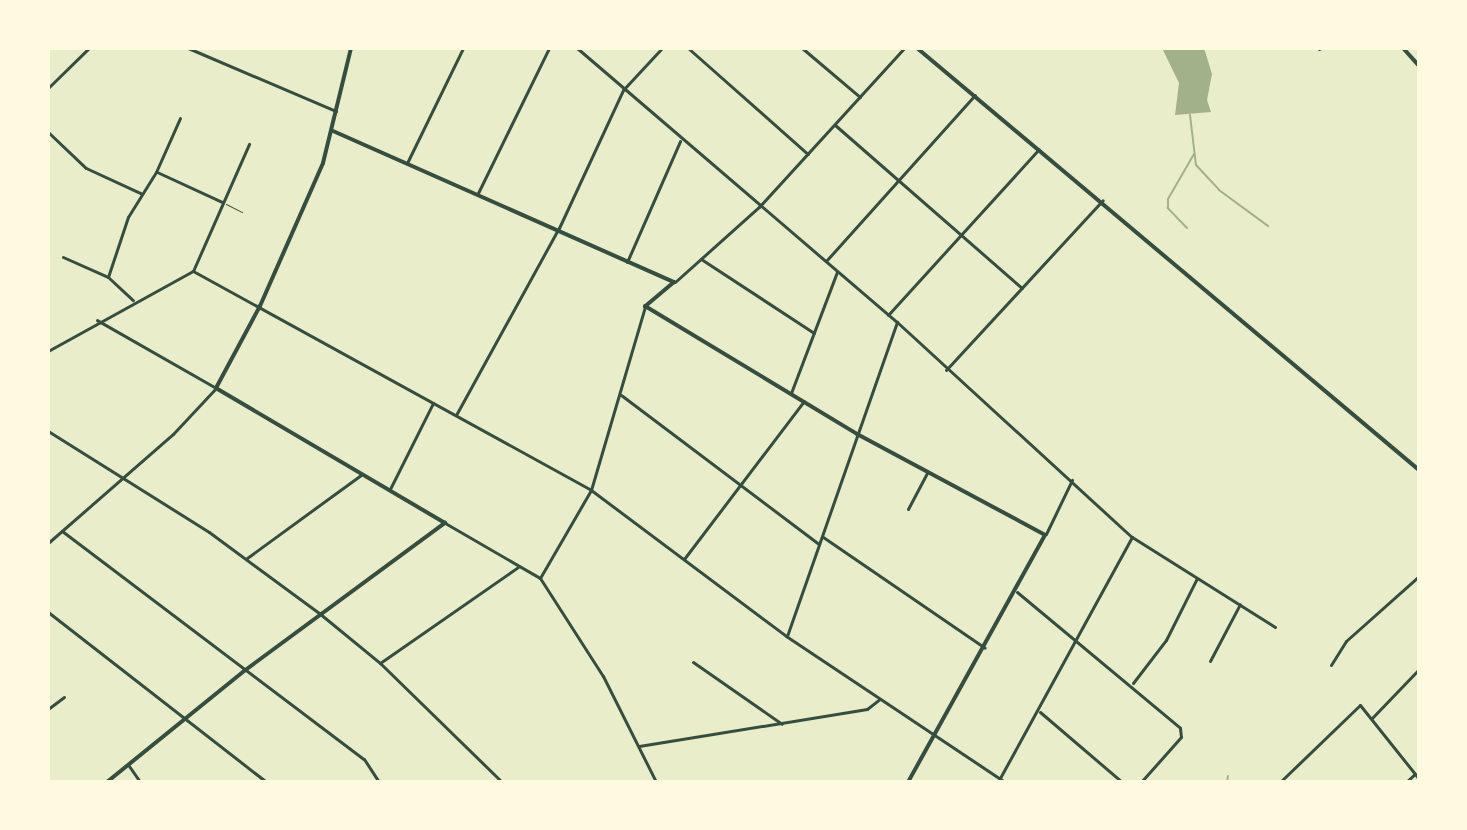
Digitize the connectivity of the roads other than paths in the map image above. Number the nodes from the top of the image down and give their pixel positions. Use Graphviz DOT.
graph roads {
  1 [pos="89,48"];
  2 [pos="188,48"];
  3 [pos="351,48"];
  4 [pos="463,48"];
  5 [pos="549,48"];
  6 [pos="577,48"];
  7 [pos="662,48"];
  8 [pos="688,48"];
  9 [pos="802,48"];
  10 [pos="904,48"];
  11 [pos="917,48"];
  12 [pos="1403,48"];
  13 [pos="1419,66"];
  14 [pos="48,88"];
  15 [pos="623,90"];
  16 [pos="975,95"];
  17 [pos="860,97"];
  18 [pos="336,111"];
  19 [pos="180,118"];
  20 [pos="835,125"];
  21 [pos="333,131"];
  22 [pos="48,132"];
  23 [pos="680,141"];
  24 [pos="249,144"];
  25 [pos="1039,149"];
  26 [pos="808,154"];
  27 [pos="407,163"];
  28 [pos="156,172"];
  29 [pos="899,180"];
  30 [pos="478,193"];
  31 [pos="140,194"];
  32 [pos="1103,200"];
  33 [pos="222,202"];
  34 [pos="759,207"];
  35 [pos="242,212"];
  36 [pos="559,228"];
  37 [pos="962,235"];
  38 [pos="63,257"];
  39 [pos="701,259"];
  40 [pos="826,261"];
  41 [pos="627,262"];
  42 [pos="193,271"];
  43 [pos="837,272"];
  44 [pos="108,277"];
  45 [pos="674,282"];
  46 [pos="1022,288"];
  47 [pos="133,300"];
  48 [pos="260,306"];
  49 [pos="645,306"];
  50 [pos="888,315"];
  51 [pos="97,320"];
  52 [pos="897,322"];
  53 [pos="814,333"];
  54 [pos="48,351"];
  55 [pos="946,370"];
  56 [pos="216,388"];
  57 [pos="791,393"];
  58 [pos="620,394"];
  59 [pos="804,401"];
  60 [pos="433,403"];
  61 [pos="456,415"];
  62 [pos="48,431"];
  63 [pos="857,434"];
  64 [pos="1419,470"];
  65 [pos="927,473"];
  66 [pos="361,474"];
  67 [pos="123,476"];
  68 [pos="1072,480"];
  69 [pos="741,486"];
  70 [pos="389,490"];
  71 [pos="591,490"];
  72 [pos="908,509"];
  73 [pos="445,523"];
  74 [pos="62,531"];
  75 [pos="1045,535"];
  76 [pos="822,536"];
  77 [pos="1132,537"];
  78 [pos="48,543"];
  79 [pos="819,544"];
  80 [pos="247,558"];
  81 [pos="684,559"];
  82 [pos="518,567"];
  83 [pos="1197,576"];
  84 [pos="1419,576"];
  85 [pos="540,578"];
  86 [pos="1017,592"];
  87 [pos="1240,604"];
  88 [pos="48,612"];
  89 [pos="319,613"];
  90 [pos="1275,627"];
  91 [pos="786,636"];
  92 [pos="1079,638"];
  93 [pos="985,648"];
  94 [pos="1210,661"];
  95 [pos="693,662"];
  96 [pos="380,663"];
  97 [pos="1331,665"];
  98 [pos="1419,669"];
  99 [pos="244,671"];
  100 [pos="1133,683"];
  101 [pos="64,697"];
  102 [pos="880,699"];
  103 [pos="48,709"];
  104 [pos="1039,711"];
  105 [pos="1372,718"];
  106 [pos="188,720"];
  107 [pos="782,725"];
  108 [pos="936,735"];
  109 [pos="639,746"];
  110 [pos="129,766"];
  111 [pos="1415,774"];
  112 [pos="1000,778"];
  113 [pos="1419,779"];
  114 [pos="107,782"];
  115 [pos="140,782"];
  116 [pos="266,782"];
  117 [pos="379,782"];
  118 [pos="502,782"];
  119 [pos="656,782"];
  120 [pos="908,782"];
  121 [pos="1005,782"];
  122 [pos="1122,782"];
  123 [pos="1141,782"];
  124 [pos="1280,782"];
  125 [pos="1406,782"];
  1 -- 14 [label="street"];
  2 -- 18 [label="street"];
  3 -- 18 [label="street"];
  4 -- 27 [label="street"];
  5 -- 30 [label="street"];
  6 -- 15 [label="street"];
  7 -- 15 [label="street"];
  8 -- 26 [label="street"];
  9 -- 17 [label="street"];
  10 -- 17 [label="street"];
  11 -- 16 [label="street"];
  12 -- 13 [label="street"];
  15 -- 23 [label="street"];
  15 -- 36 [label="street"];
  16 -- 25 [label="street"];
  16 -- 29 [label="street"];
  17 -- 20 [label="street"];
  18 -- 21 [label="street"];
  19 -- 28 [label="street"];
  20 -- 26 [label="street"];
  20 -- 29 [label="street"];
  21 -- 27 [label="street"];
  21 -- 48 [label="street"];
  22 -- 31 [label="street"];
  23 -- 34 [label="street"];
  23 -- 41 [label="street"];
  24 -- 33 [label="street"];
  25 -- 32 [label="street"];
  25 -- 37 [label="street"];
  26 -- 34 [label="street"];
  27 -- 30 [label="street"];
  28 -- 31 [label="street"];
  28 -- 33 [label="street"];
  29 -- 37 [label="street"];
  29 -- 40 [label="street"];
  30 -- 36 [label="street"];
  31 -- 44 [label="street"];
  32 -- 46 [label="street"];
  32 -- 64 [label="street"];
  33 -- 35 [label="lane"];
  33 -- 42 [label="street"];
  34 -- 39 [label="street"];
  34 -- 40 [label="street"];
  36 -- 41 [label="street"];
  36 -- 61 [label="street"];
  37 -- 46 [label="street"];
  37 -- 50 [label="street"];
  38 -- 44 [label="street"];
  39 -- 45 [label="street"];
  39 -- 53 [label="street"];
  40 -- 43 [label="street"];
  41 -- 45 [label="street"];
  42 -- 47 [label="street"];
  42 -- 48 [label="street"];
  43 -- 50 [label="street"];
  43 -- 53 [label="street"];
  44 -- 47 [label="street"];
  45 -- 49 [label="street"];
  46 -- 55 [label="street"];
  47 -- 51 [label="street"];
  48 -- 56 [label="street"];
  48 -- 60 [label="street"];
  49 -- 57 [label="street"];
  49 -- 58 [label="street"];
  50 -- 52 [label="street"];
  51 -- 54 [label="street"];
  51 -- 56 [label="street"];
  52 -- 55 [label="street"];
  52 -- 63 [label="street"];
  53 -- 57 [label="street"];
  55 -- 68 [label="street"];
  56 -- 66 [label="street"];
  56 -- 67 [label="street"];
  57 -- 59 [label="street"];
  58 -- 69 [label="street"];
  58 -- 71 [label="street"];
  59 -- 63 [label="street"];
  59 -- 69 [label="street"];
  60 -- 61 [label="street"];
  60 -- 70 [label="street"];
  61 -- 71 [label="street"];
  62 -- 67 [label="street"];
  63 -- 65 [label="street"];
  63 -- 76 [label="street"];
  65 -- 72 [label="street"];
  65 -- 75 [label="street"];
  66 -- 70 [label="street"];
  66 -- 80 [label="street"];
  67 -- 74 [label="street"];
  67 -- 80 [label="street"];
  68 -- 75 [label="street"];
  68 -- 77 [label="street"];
  69 -- 79 [label="street"];
  69 -- 81 [label="street"];
  70 -- 73 [label="street"];
  71 -- 81 [label="street"];
  71 -- 85 [label="street"];
  73 -- 82 [label="street"];
  73 -- 89 [label="street"];
  74 -- 78 [label="street"];
  74 -- 99 [label="street"];
  75 -- 86 [label="street"];
  76 -- 79 [label="street"];
  76 -- 93 [label="street"];
  77 -- 83 [label="street"];
  77 -- 92 [label="street"];
  79 -- 91 [label="street"];
  80 -- 89 [label="street"];
  81 -- 91 [label="street"];
  82 -- 85 [label="street"];
  82 -- 96 [label="street"];
  83 -- 87 [label="street"];
  83 -- 100 [label="street"];
  84 -- 97 [label="street"];
  85 -- 109 [label="street"];
  86 -- 92 [label="street"];
  86 -- 93 [label="street"];
  87 -- 90 [label="street"];
  87 -- 94 [label="street"];
  88 -- 106 [label="street"];
  89 -- 96 [label="street"];
  89 -- 99 [label="street"];
  91 -- 102 [label="street"];
  92 -- 100 [label="street"];
  92 -- 104 [label="street"];
  93 -- 108 [label="street"];
  95 -- 107 [label="street"];
  96 -- 118 [label="street"];
  98 -- 105 [label="street"];
  99 -- 106 [label="street"];
  99 -- 117 [label="street"];
  100 -- 123 [label="street"];
  101 -- 103 [label="street"];
  102 -- 107 [label="street"];
  102 -- 108 [label="street"];
  104 -- 112 [label="street"];
  104 -- 122 [label="street"];
  105 -- 111 [label="street"];
  105 -- 124 [label="street"];
  106 -- 110 [label="street"];
  106 -- 116 [label="street"];
  107 -- 109 [label="street"];
  108 -- 112 [label="street"];
  108 -- 120 [label="street"];
  109 -- 119 [label="street"];
  110 -- 114 [label="street"];
  110 -- 115 [label="street"];
  111 -- 113 [label="street"];
  111 -- 125 [label="street"];
  112 -- 121 [label="street"];
}
